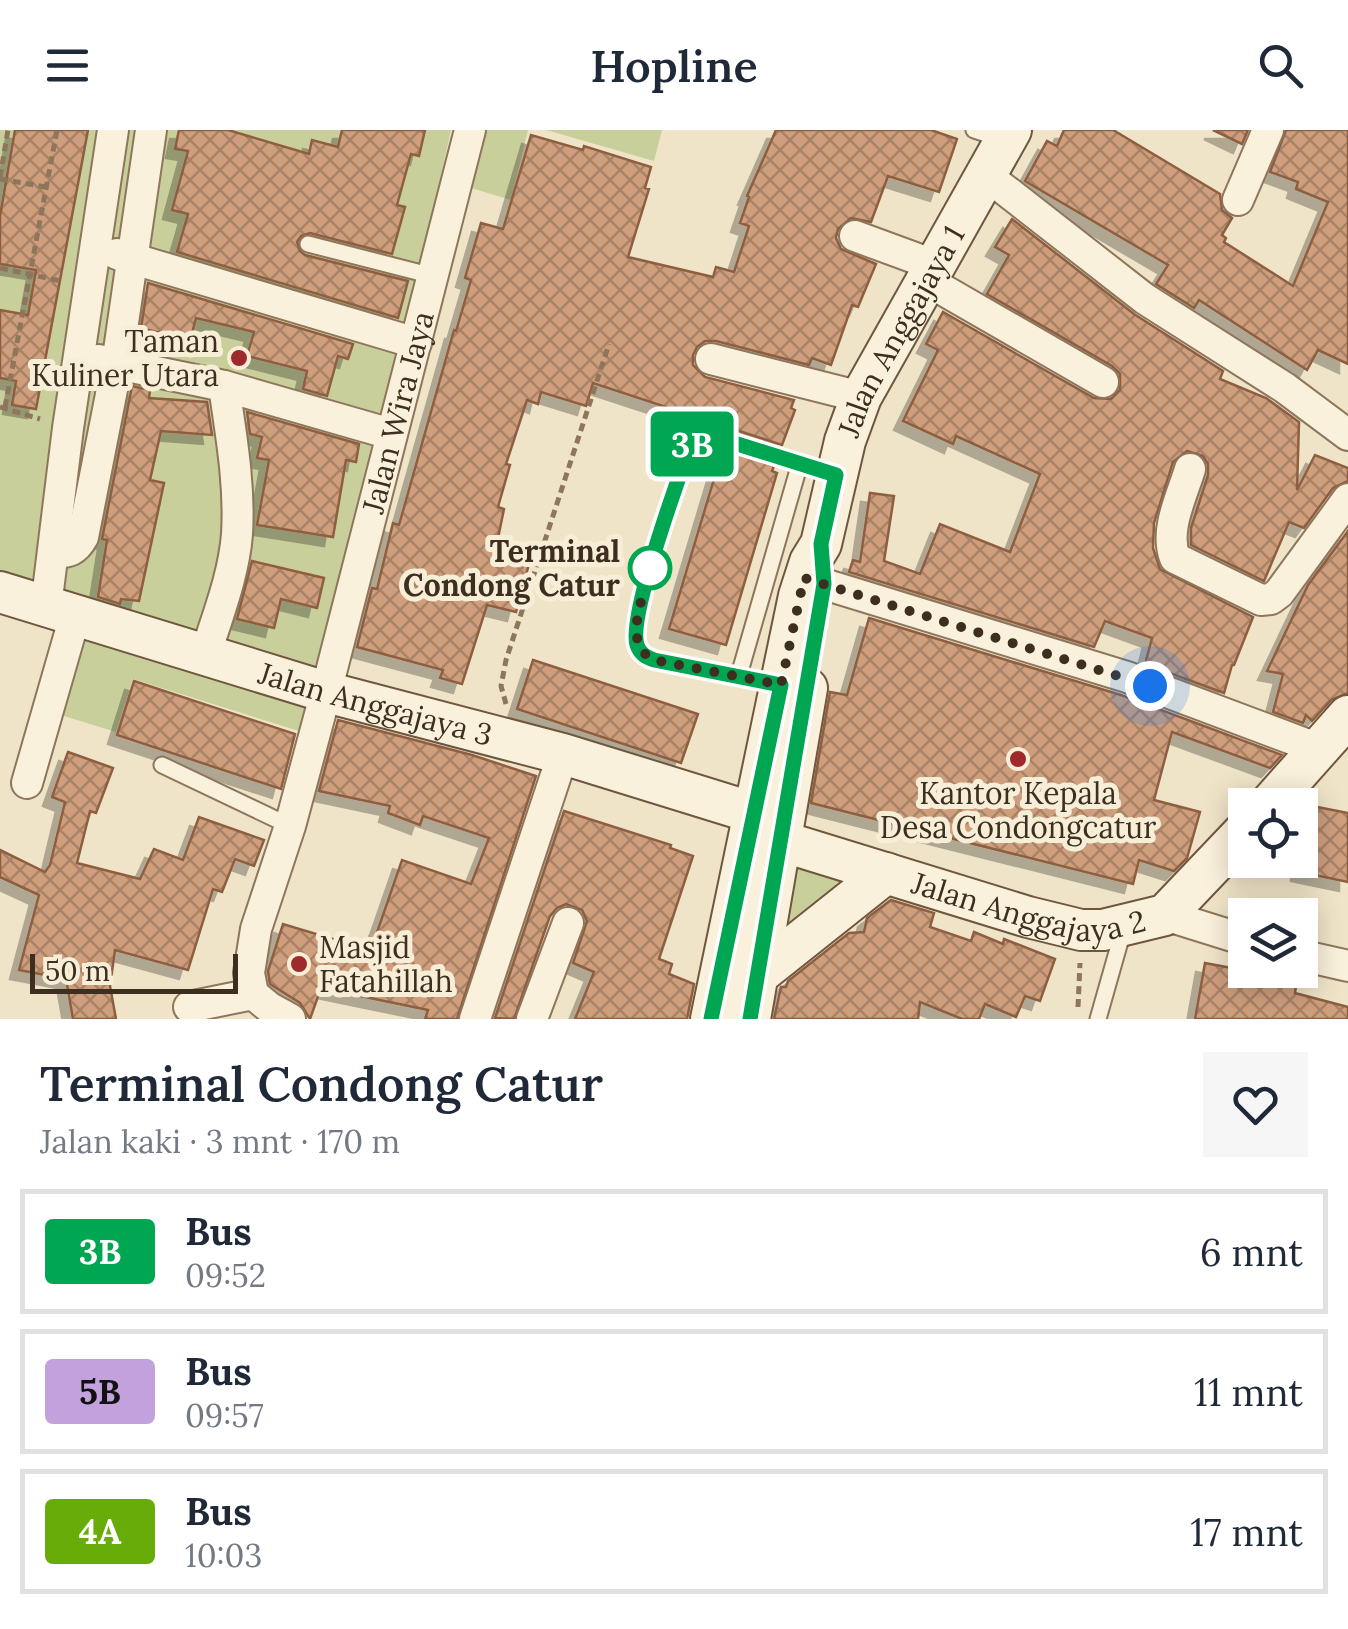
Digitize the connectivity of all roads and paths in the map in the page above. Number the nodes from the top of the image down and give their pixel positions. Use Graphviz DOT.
graph roads {
  1 [pos="8,130"];
  2 [pos="56,130"];
  3 [pos="114,130"];
  4 [pos="151,130"];
  5 [pos="470,130"];
  6 [pos="1268,130"];
  7 [pos="994,144"];
  8 [pos="0,178"];
  9 [pos="46,187"];
  10 [pos="1238,200"];
  11 [pos="854,236"];
  12 [pos="308,244"];
  13 [pos="94,247"];
  14 [pos="132,259"];
  15 [pos="0,268"];
  16 [pos="930,272"];
  17 [pos="32,275"];
  18 [pos="434,276"];
  19 [pos="88,286"];
  20 [pos="416,342"];
  21 [pos="609,344"];
  22 [pos="80,356"];
  23 [pos="711,360"];
  24 [pos="117,364"];
  25 [pos="1103,382"];
  26 [pos="224,386"];
  27 [pos="862,397"];
  28 [pos="2,407"];
  29 [pos="68,428"];
  30 [pos="391,434"];
  31 [pos="1348,434"];
  32 [pos="818,469"];
  33 [pos="1190,469"];
  34 [pos="1348,499"];
  35 [pos="54,552"];
  36 [pos="816,569"];
  37 [pos="0,592"];
  38 [pos="60,612"];
  39 [pos="206,656"];
  40 [pos="739,675"];
  41 [pos="781,685"];
  42 [pos="326,692"];
  43 [pos="513,711"];
  44 [pos="1347,718"];
  45 [pos="1319,749"];
  46 [pos="563,754"];
  47 [pos="162,765"];
  48 [pos="26,783"];
  49 [pos="1284,788"];
  50 [pos="290,826"];
  51 [pos="768,827"];
  52 [pos="1228,849"];
  53 [pos="886,873"];
  54 [pos="1164,915"];
  55 [pos="568,924"];
  56 [pos="1124,927"];
  57 [pos="1081,930"];
  58 [pos="1228,935"];
  59 [pos="1318,959"];
  60 [pos="1348,966"];
  61 [pos="758,974"];
  62 [pos="253,994"];
  63 [pos="189,1007"];
  64 [pos="290,1019"];
  65 [pos="475,1019"];
  66 [pos="532,1019"];
  67 [pos="711,1019"];
  68 [pos="750,1019"];
  69 [pos="1077,1019"];
  70 [pos="1098,1019"];
  1 -- 8 [label="path"];
  2 -- 9 [label="path"];
  3 -- 13 [label="street"];
  4 -- 14 [label="street"];
  5 -- 18 [label="street, Jalan Wira Jaya"];
  6 -- 10 [label="street"];
  7 -- 16 [label="main road, Jalan Anggajaya 1"];
  7 -- 31 [label="street"];
  8 -- 9 [label="path"];
  9 -- 17 [label="path"];
  11 -- 16 [label="street"];
  12 -- 18 [label="lane"];
  13 -- 14 [label="street"];
  13 -- 19 [label="street"];
  14 -- 20 [label="street"];
  14 -- 24 [label="street"];
  15 -- 17 [label="path"];
  16 -- 25 [label="street"];
  16 -- 27 [label="main road, Jalan Anggajaya 1"];
  17 -- 19 [label="path"];
  17 -- 28 [label="path"];
  18 -- 20 [label="street, Jalan Wira Jaya"];
  19 -- 22 [label="street"];
  20 -- 30 [label="street, Jalan Wira Jaya"];
  21 -- 43 [label="path"];
  22 -- 24 [label="street"];
  22 -- 29 [label="street"];
  23 -- 27 [label="street"];
  24 -- 26 [label="street"];
  24 -- 35 [label="street"];
  26 -- 30 [label="street"];
  26 -- 39 [label="street"];
  27 -- 32 [label="main road, Jalan Anggajaya 1"];
  28 -- 29 [label="path"];
  29 -- 35 [label="street"];
  30 -- 42 [label="street, Jalan Wira Jaya"];
  32 -- 36 [label="main road, Jalan Anggajaya 1"];
  32 -- 40 [label="lane"];
  32 -- 40 [label="lane"];
  33 -- 34 [label="street"];
  35 -- 38 [label="street"];
  36 -- 41 [label="main road, Jalan Anggajaya 1"];
  36 -- 45 [label="street"];
  36 -- 51 [label="main road, Jalan Anggajaya 1"];
  37 -- 38 [label="main road, Jalan Anggajaya 3"];
  38 -- 39 [label="main road, Jalan Anggajaya 3"];
  38 -- 48 [label="street"];
  39 -- 42 [label="main road, Jalan Anggajaya 3"];
  40 -- 41 [label="lane"];
  41 -- 51 [label="main road, Jalan Anggajaya 1"];
  42 -- 46 [label="main road, Jalan Anggajaya 3"];
  42 -- 50 [label="street, Jalan Wira Jaya"];
  44 -- 45 [label="main road"];
  45 -- 49 [label="main road"];
  46 -- 51 [label="main road, Jalan Anggajaya 3"];
  46 -- 65 [label="street"];
  47 -- 50 [label="lane"];
  50 -- 62 [label="street, Jalan Wira Jaya"];
  51 -- 53 [label="main road, Jalan Anggajaya 2"];
  51 -- 61 [label="main road, Jalan Anggajaya 1"];
  51 -- 67 [label="main road, Jalan Anggajaya 1"];
  52 -- 54 [label="main road, Jalan Anggajaya 2"];
  53 -- 57 [label="main road, Jalan Anggajaya 2"];
  53 -- 61 [label="main road"];
  54 -- 56 [label="main road, Jalan Anggajaya 2"];
  54 -- 58 [label="street"];
  55 -- 66 [label="street"];
  56 -- 57 [label="main road, Jalan Anggajaya 2"];
  56 -- 70 [label="lane"];
  57 -- 69 [label="path"];
  59 -- 60 [label="street"];
  61 -- 68 [label="main road, Jalan Anggajaya 1"];
  62 -- 63 [label="street"];
  62 -- 64 [label="street"];
}
